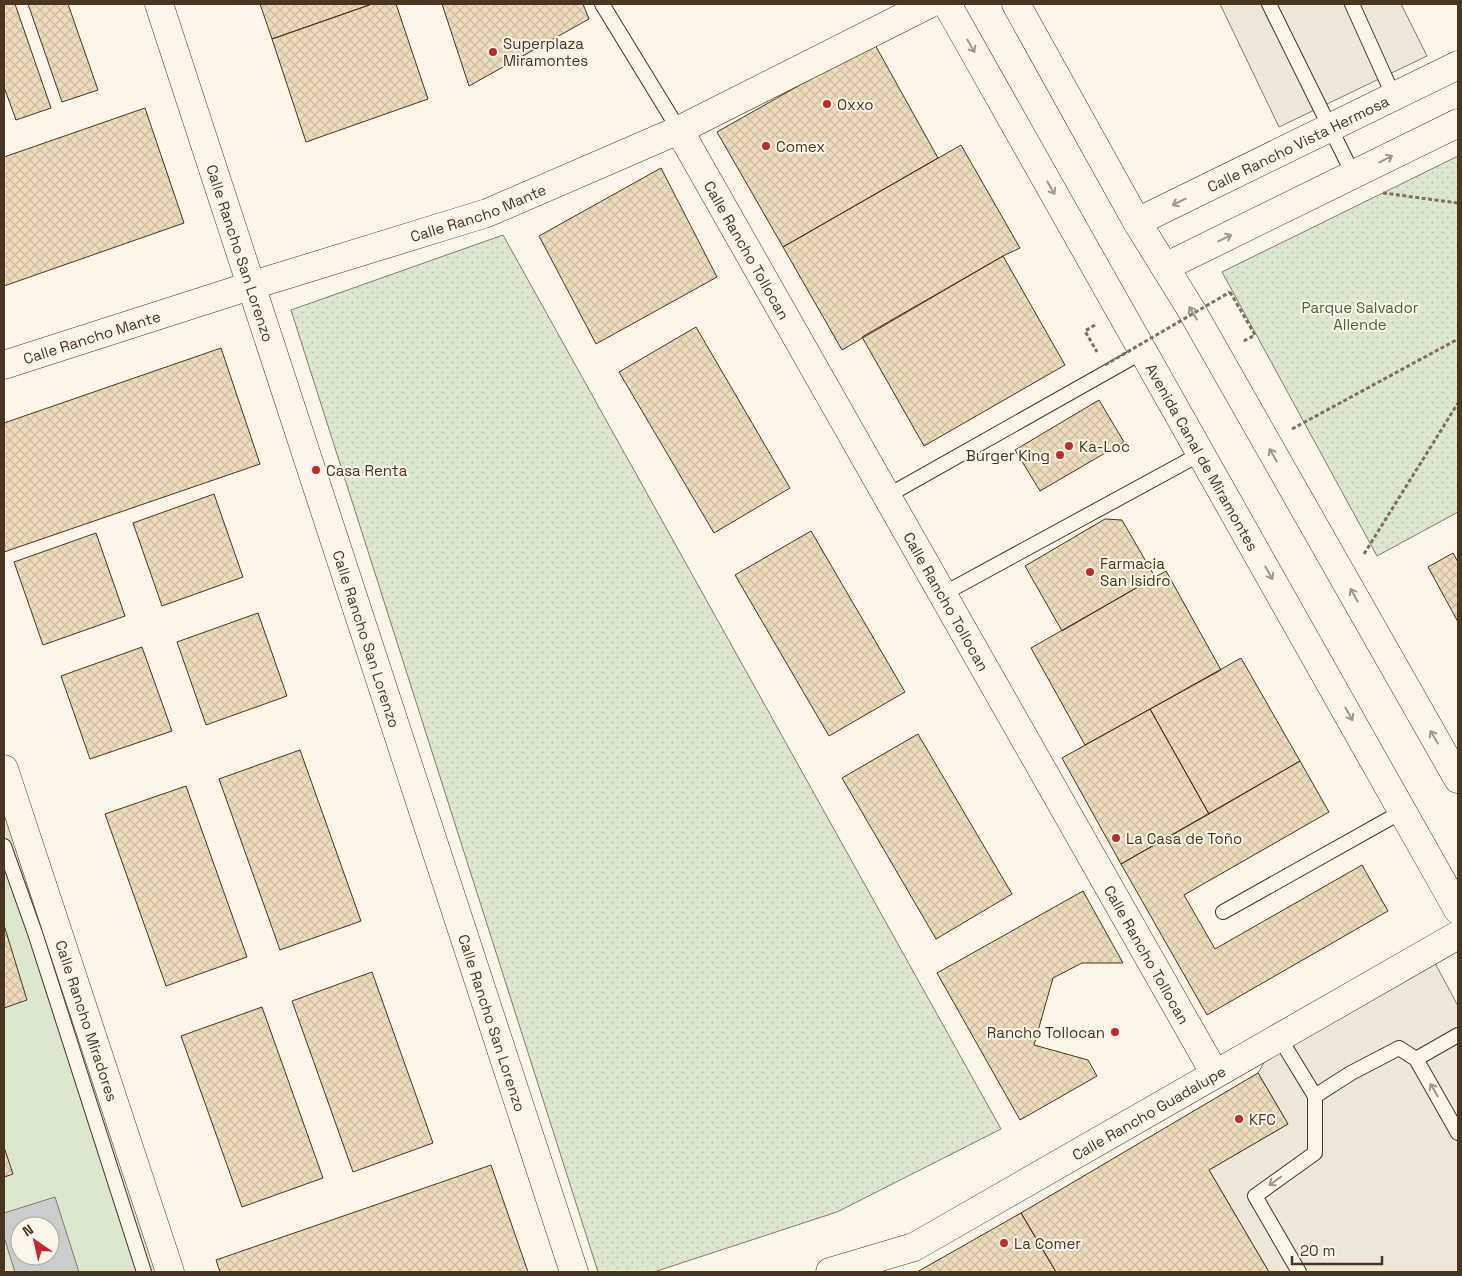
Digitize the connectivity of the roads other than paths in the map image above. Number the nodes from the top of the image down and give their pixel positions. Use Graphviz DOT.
graph roads {
  1 [pos="159,4"];
  2 [pos="602,4"];
  3 [pos="929,4"];
  4 [pos="947,4"];
  5 [pos="1016,4"];
  6 [pos="1269,4"];
  7 [pos="1352,4"];
  8 [pos="1458,64"];
  9 [pos="1394,97"];
  10 [pos="1458,123"];
  11 [pos="1330,129"];
  12 [pos="679,130"];
  13 [pos="1354,176"];
  14 [pos="1137,222"];
  15 [pos="1165,267"];
  16 [pos="250,286"];
  17 [pos="1144,351"];
  18 [pos="4,365"];
  19 [pos="1202,453"];
  20 [pos="887,496"];
  21 [pos="943,594"];
  22 [pos="4,768"];
  23 [pos="1458,779"];
  24 [pos="1403,811"];
  25 [pos="4,846"];
  26 [pos="1458,910"];
  27 [pos="1223,912"];
  28 [pos="1458,935"];
  29 [pos="1458,1035"];
  30 [pos="1279,1038"];
  31 [pos="1416,1059"];
  32 [pos="1214,1074"];
  33 [pos="1315,1096"];
  34 [pos="1458,1133"];
  35 [pos="144,1272"];
  36 [pos="170,1272"];
  37 [pos="574,1272"];
  38 [pos="830,1272"];
  39 [pos="1299,1272"];
  1 -- 16 [label="street, Calle Rancho San Lorenzo"];
  2 -- 12 [label="lane"];
  3 -- 12 [label="street, Calle Rancho Mante"];
  4 -- 17 [label="street, Avenida Canal de Miramontes, one-way"];
  5 -- 14 [label="street"];
  6 -- 11 [label="lane"];
  7 -- 9 [label="lane"];
  8 -- 9 [label="street, Calle Rancho Vista Hermosa"];
  9 -- 11 [label="street, Calle Rancho Vista Hermosa"];
  13 -- 10 [label="street, one-way"];
  11 -- 13 [label="lane"];
  11 -- 14 [label="street, Calle Rancho Vista Hermosa, one-way"];
  12 -- 16 [label="street, Calle Rancho Mante"];
  12 -- 20 [label="street, Calle Rancho Tollocan"];
  15 -- 13 [label="street, one-way"];
  14 -- 15 [label="street"];
  23 -- 15 [label="street, one-way"];
  16 -- 18 [label="street, Calle Rancho Mante"];
  16 -- 37 [label="street, Calle Rancho San Lorenzo"];
  17 -- 19 [label="street, Avenida Canal de Miramontes"];
  17 -- 20 [label="lane"];
  19 -- 21 [label="lane"];
  19 -- 24 [label="street, Avenida Canal de Miramontes, one-way"];
  20 -- 21 [label="street, Calle Rancho Tollocan"];
  21 -- 32 [label="street, Calle Rancho Tollocan"];
  22 -- 36 [label="street, Calle Rancho Miradores"];
  24 -- 26 [label="street, Avenida Canal de Miramontes"];
  24 -- 27 [label="lane"];
  25 -- 35 [label="lane"];
  28 -- 30 [label="street, Calle Rancho Guadalupe"];
  29 -- 31 [label="lane"];
  30 -- 32 [label="street, Calle Rancho Guadalupe"];
  30 -- 33 [label="lane"];
  31 -- 33 [label="lane"];
  34 -- 31 [label="lane, one-way"];
  32 -- 38 [label="street, Calle Rancho Guadalupe"];
  33 -- 39 [label="lane, one-way"];
}
